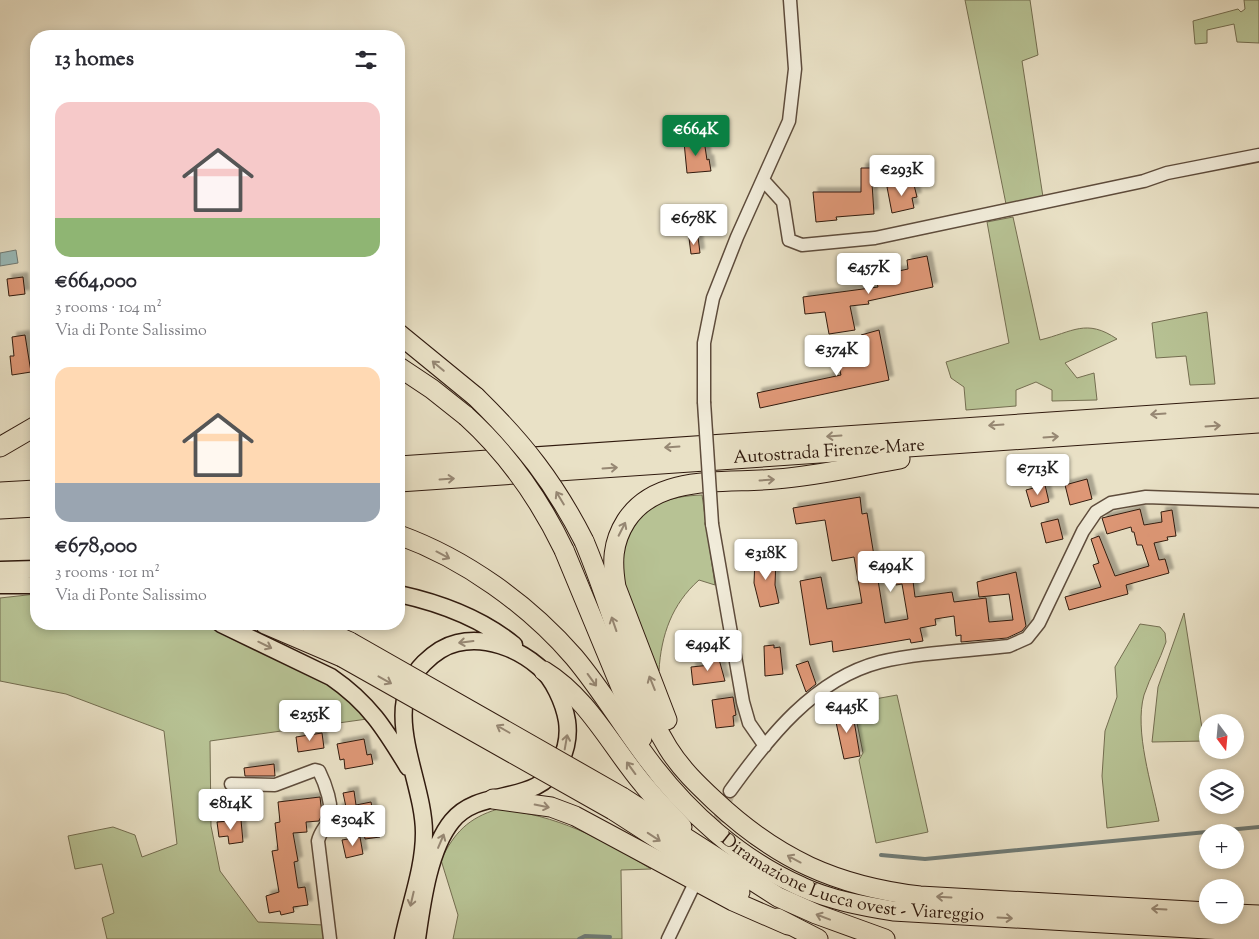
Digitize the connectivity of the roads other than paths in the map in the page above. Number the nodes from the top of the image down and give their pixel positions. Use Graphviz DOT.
graph roads {
  1 [pos="790,0"];
  2 [pos="1259,155"];
  3 [pos="763,180"];
  4 [pos="405,339"];
  5 [pos="405,371"];
  6 [pos="1259,408"];
  7 [pos="1259,423"];
  8 [pos="30,430"];
  9 [pos="1024,439"];
  10 [pos="0,447"];
  11 [pos="405,460"];
  12 [pos="447,463"];
  13 [pos="405,466"];
  14 [pos="405,482"];
  15 [pos="0,492"];
  16 [pos="1259,500"];
  17 [pos="30,501"];
  18 [pos="30,504"];
  19 [pos="0,509"];
  20 [pos="405,538"];
  21 [pos="30,569"];
  22 [pos="0,570"];
  23 [pos="0,584"];
  24 [pos="30,585"];
  25 [pos="405,596"];
  26 [pos="233,630"];
  27 [pos="284,630"];
  28 [pos="318,630"];
  29 [pos="346,650"];
  30 [pos="540,667"];
  31 [pos="765,746"];
  32 [pos="656,770"];
  33 [pos="689,777"];
  34 [pos="417,782"];
  35 [pos="231,784"];
  36 [pos="730,791"];
  37 [pos="493,799"];
  38 [pos="617,803"];
  39 [pos="698,844"];
  40 [pos="692,889"];
  41 [pos="1199,912"];
  42 [pos="1244,914"];
  43 [pos="1259,915"];
  44 [pos="788,925"];
  45 [pos="1259,932"];
  46 [pos="330,939"];
  47 [pos="403,939"];
  48 [pos="417,939"];
  49 [pos="668,939"];
  50 [pos="818,939"];
  51 [pos="885,939"];
  1 -- 3 [label="street"];
  2 -- 3 [label="street"];
  3 -- 31 [label="street, bridge"];
  33 -- 4 [label="highway, Diramazione Lucca ovest - Viareggio, one-way, bridge"];
  5 -- 32 [label="highway, bridge"];
  6 -- 12 [label="highway, Autostrada Firenze-Mare, one-way"];
  9 -- 7 [label="highway, Autostrada Firenze-Mare, one-way"];
  8 -- 10 [label="highway"];
  14 -- 9 [label="highway, Autostrada Firenze-Mare, one-way"];
  33 -- 9 [label="highway, one-way"];
  11 -- 12 [label="highway"];
  12 -- 13 [label="highway, Autostrada Firenze-Mare"];
  15 -- 17 [label="highway"];
  16 -- 31 [label="street"];
  18 -- 19 [label="highway"];
  20 -- 32 [label="highway, one-way"];
  21 -- 22 [label="main road"];
  23 -- 24 [label="main road"];
  25 -- 30 [label="main road"];
  26 -- 34 [label="main road, one-way"];
  27 -- 29 [label="highway"];
  28 -- 29 [label="highway"];
  29 -- 38 [label="highway, bridge"];
  30 -- 34 [label="main road, one-way"];
  37 -- 30 [label="main road, one-way"];
  39 -- 30 [label="highway, one-way"];
  31 -- 36 [label="street"];
  32 -- 45 [label="highway, Diramazione Lucca ovest - Viareggio, one-way"];
  41 -- 33 [label="highway, Diramazione Lucca ovest - Viareggio, one-way"];
  34 -- 47 [label="main road, one-way"];
  35 -- 46 [label="street"];
  37 -- 44 [label="highway, one-way"];
  48 -- 37 [label="main road, one-way"];
  38 -- 39 [label="highway"];
  38 -- 44 [label="highway, one-way"];
  51 -- 39 [label="highway, one-way"];
  40 -- 49 [label="street"];
  42 -- 43 [label="highway"];
  44 -- 50 [label="highway"];
}
